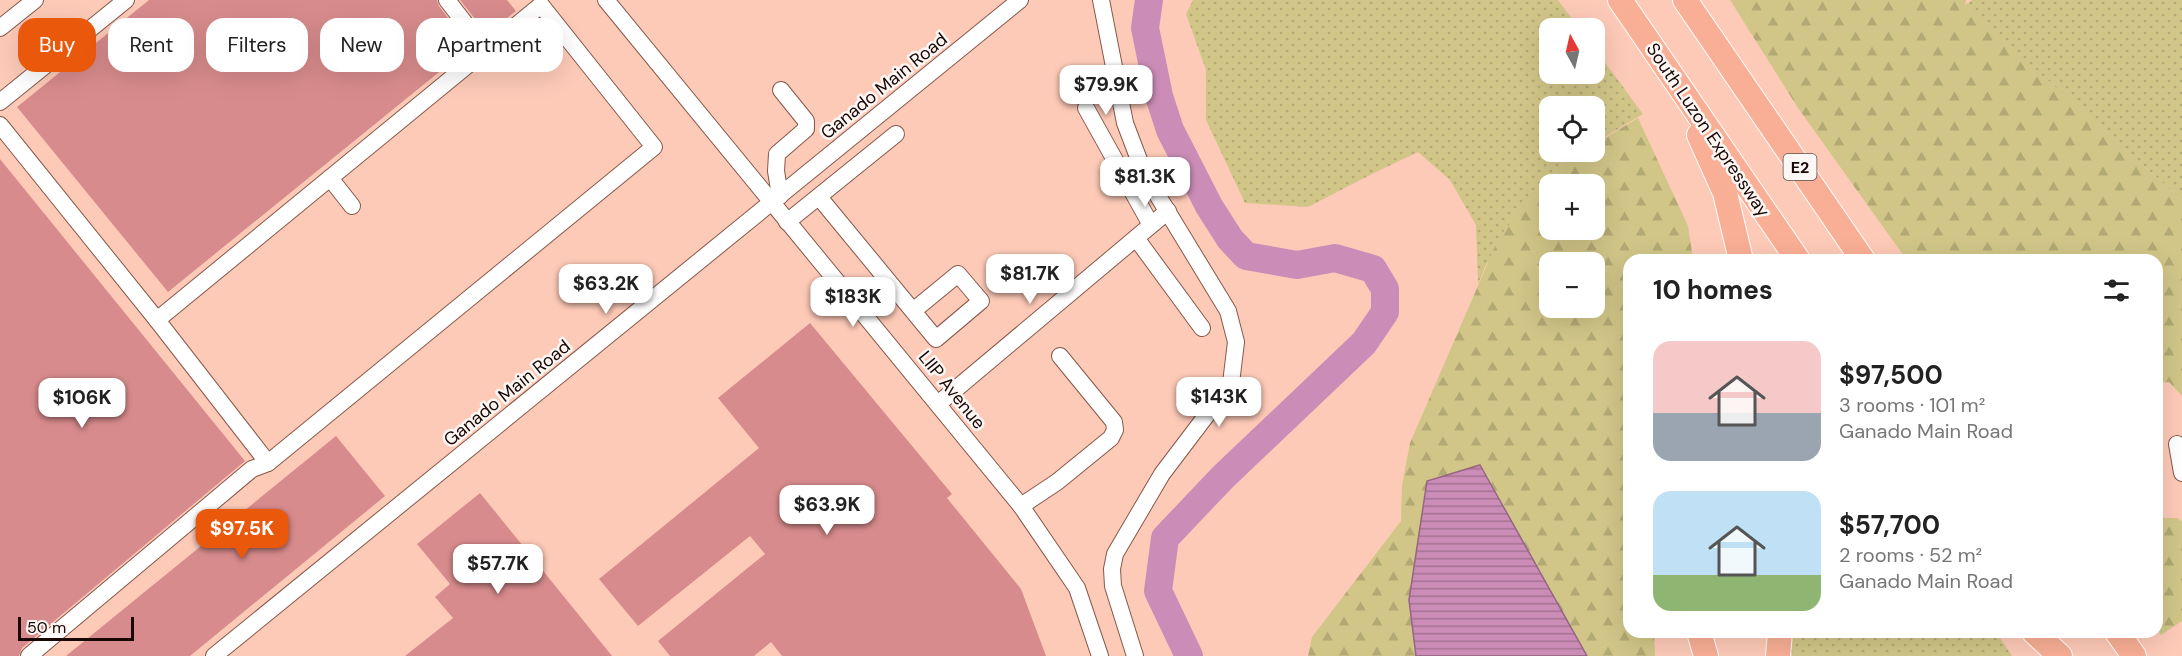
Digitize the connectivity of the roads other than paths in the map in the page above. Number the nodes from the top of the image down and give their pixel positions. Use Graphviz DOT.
graph roads {
  1 [pos="35,0"];
  2 [pos="126,0"];
  3 [pos="447,0"];
  4 [pos="606,0"];
  5 [pos="1020,0"];
  6 [pos="1101,0"];
  7 [pos="1620,0"];
  8 [pos="1685,0"];
  9 [pos="539,2"];
  10 [pos="461,18"];
  11 [pos="521,18"];
  12 [pos="0,28"];
  13 [pos="457,72"];
  14 [pos="1674,81"];
  15 [pos="781,90"];
  16 [pos="0,102"];
  17 [pos="1086,108"];
  18 [pos="0,124"];
  19 [pos="896,134"];
  20 [pos="330,178"];
  21 [pos="819,197"];
  22 [pos="776,199"];
  23 [pos="352,206"];
  24 [pos="1168,211"];
  25 [pos="787,222"];
  26 [pos="1152,225"];
  27 [pos="1136,238"];
  28 [pos="1740,254"];
  29 [pos="1794,254"];
  30 [pos="1859,254"];
  31 [pos="913,311"];
  32 [pos="157,320"];
  33 [pos="1202,328"];
  34 [pos="1060,356"];
  35 [pos="938,404"];
  36 [pos="2177,444"];
  37 [pos="268,463"];
  38 [pos="2182,473"];
  39 [pos="1021,506"];
  40 [pos="1701,638"];
  41 [pos="1780,638"];
  42 [pos="2040,638"];
  43 [pos="2055,638"];
  44 [pos="2121,638"];
  45 [pos="29,656"];
  46 [pos="214,656"];
  47 [pos="1100,656"];
  48 [pos="1135,656"];
  49 [pos="1706,656"];
  50 [pos="1778,656"];
  51 [pos="2060,656"];
  52 [pos="2067,656"];
  53 [pos="2134,656"];
  1 -- 12 [label="street"];
  2 -- 16 [label="street"];
  3 -- 10 [label="street"];
  4 -- 22 [label="street, LIIP Avenue"];
  5 -- 22 [label="street, Ganado Main Road"];
  6 -- 24 [label="street"];
  7 -- 14 [label="highway, South Luzon Expressway"];
  8 -- 30 [label="highway, E2"];
  9 -- 11 [label="street"];
  9 -- 37 [label="street"];
  13 -- 20 [label="street"];
  14 -- 28 [label="highway"];
  14 -- 29 [label="highway, South Luzon Expressway"];
  15 -- 22 [label="street"];
  17 -- 26 [label="street"];
  18 -- 32 [label="street"];
  19 -- 21 [label="street"];
  20 -- 23 [label="street"];
  20 -- 32 [label="street"];
  21 -- 25 [label="street"];
  21 -- 31 [label="street"];
  22 -- 25 [label="street, LIIP Avenue"];
  22 -- 46 [label="street, Ganado Main Road"];
  24 -- 26 [label="street"];
  24 -- 48 [label="street"];
  25 -- 35 [label="street, LIIP Avenue"];
  26 -- 27 [label="street"];
  27 -- 33 [label="street"];
  27 -- 35 [label="street"];
  32 -- 37 [label="street"];
  34 -- 39 [label="street"];
  35 -- 39 [label="street, LIIP Avenue"];
  36 -- 38 [label="street"];
  37 -- 45 [label="street"];
  39 -- 47 [label="street, LIIP Avenue"];
  40 -- 49 [label="highway"];
  41 -- 50 [label="highway"];
  42 -- 51 [label="highway"];
  43 -- 52 [label="highway"];
  44 -- 53 [label="highway"];
}
